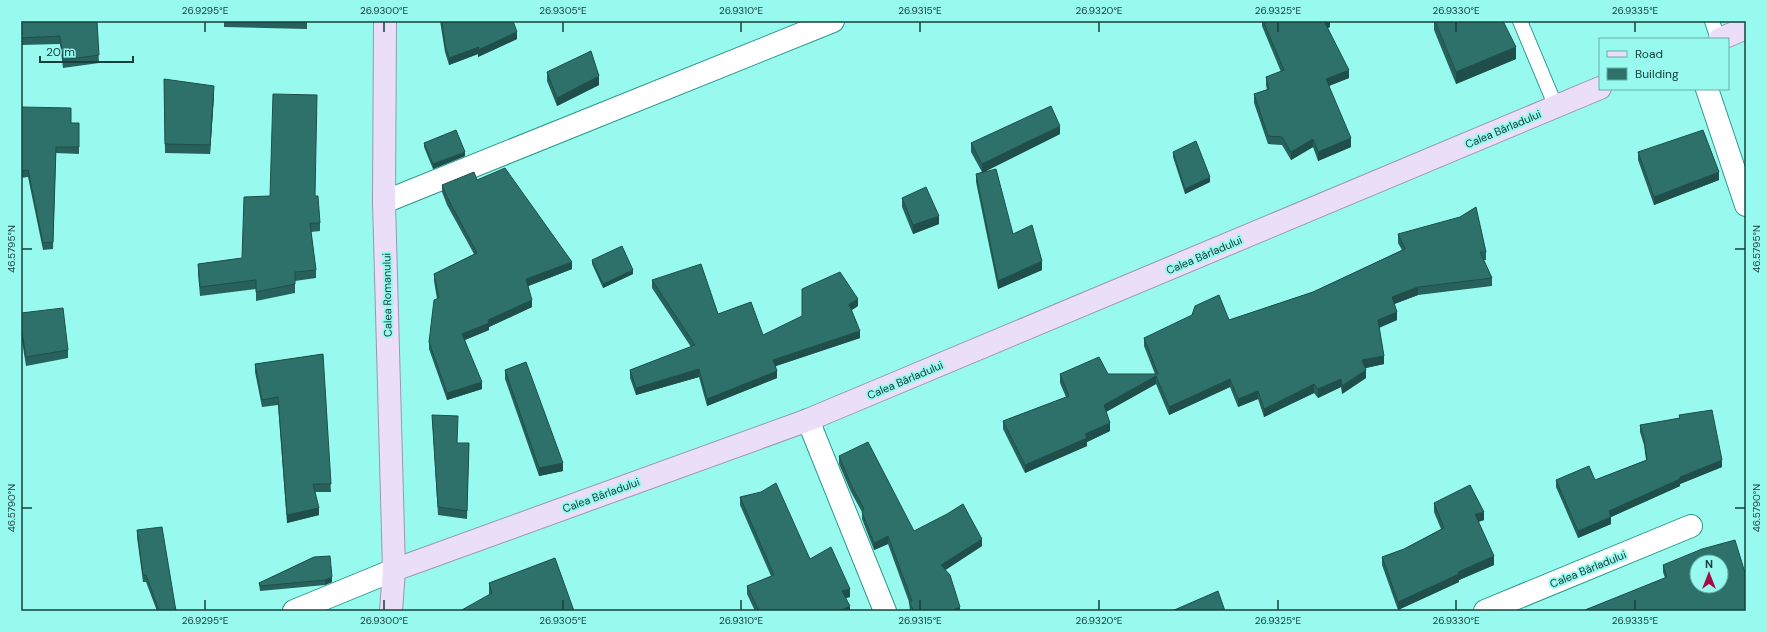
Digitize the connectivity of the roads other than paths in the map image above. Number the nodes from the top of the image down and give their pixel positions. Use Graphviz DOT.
graph roads {
  1 [pos="385,21"];
  2 [pos="833,21"];
  3 [pos="1520,21"];
  4 [pos="1712,21"];
  5 [pos="1746,28"];
  6 [pos="1719,38"];
  7 [pos="1721,38"];
  8 [pos="1599,88"];
  9 [pos="1707,90"];
  10 [pos="1556,107"];
  11 [pos="384,202"];
  12 [pos="1746,205"];
  13 [pos="808,420"];
  14 [pos="1691,526"];
  15 [pos="394,570"];
  16 [pos="294,611"];
  17 [pos="391,611"];
  18 [pos="405,611"];
  19 [pos="884,611"];
  20 [pos="1485,611"];
  1 -- 11 [label="main road, Calea Romanului"];
  2 -- 11 [label="street"];
  3 -- 10 [label="lane"];
  4 -- 6 [label="lane"];
  5 -- 7 [label="main road"];
  8 -- 10 [label="main road, Calea Bârladului"];
  9 -- 12 [label="street"];
  10 -- 13 [label="main road, Calea Bârladului"];
  11 -- 15 [label="main road, Calea Romanului"];
  13 -- 15 [label="main road, Calea Bârladului"];
  13 -- 19 [label="street"];
  14 -- 20 [label="street, Calea Bârladului"];
  15 -- 16 [label="street"];
  15 -- 17 [label="main road, Calea Romanului"];
  15 -- 18 [label="main road, Calea Romanului"];
}
